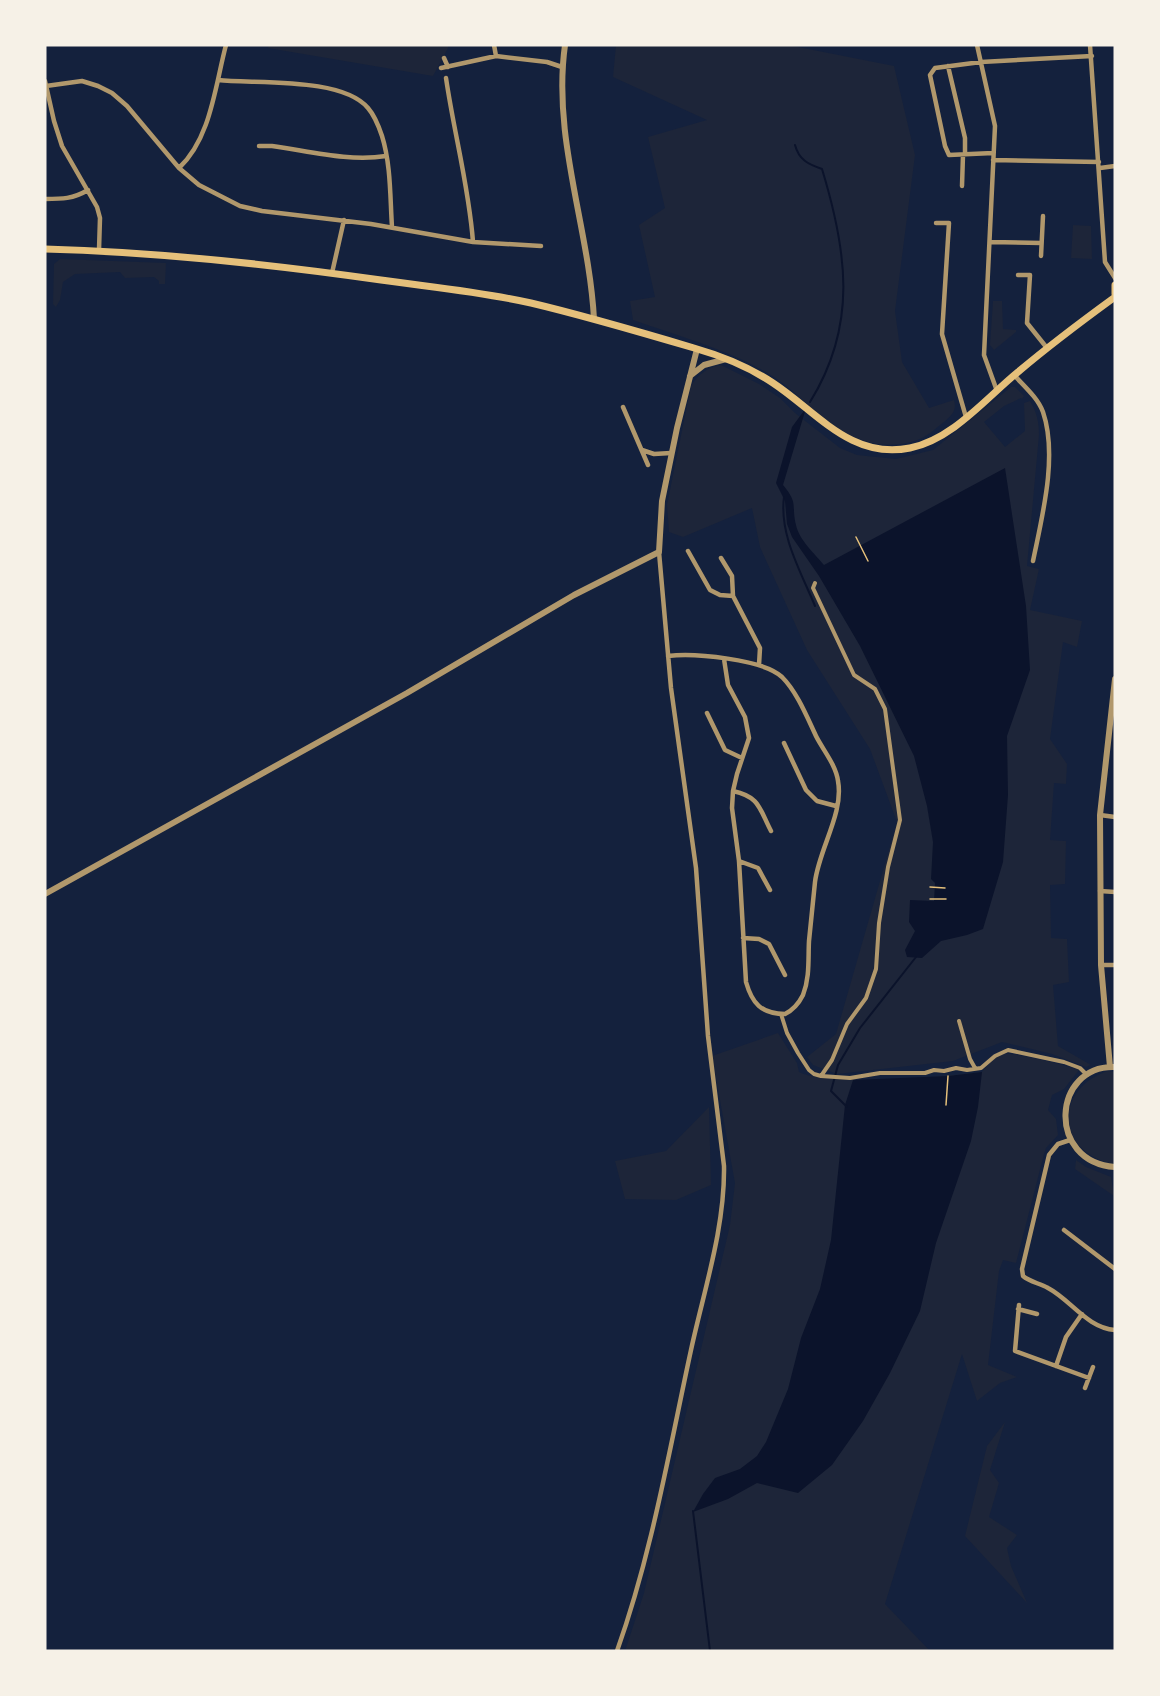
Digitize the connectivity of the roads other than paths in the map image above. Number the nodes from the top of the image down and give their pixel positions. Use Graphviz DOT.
graph roads {
  1 [pos="226,45"];
  2 [pos="494,45"];
  3 [pos="565,45"];
  4 [pos="977,45"];
  5 [pos="1090,45"];
  6 [pos="496,56"];
  7 [pos="1092,56"];
  8 [pos="444,58"];
  9 [pos="981,62"];
  10 [pos="448,66"];
  11 [pos="948,66"];
  12 [pos="562,67"];
  13 [pos="441,68"];
  14 [pos="446,78"];
  15 [pos="218,80"];
  16 [pos="46,83"];
  17 [pos="54,121"];
  18 [pos="45,123"];
  19 [pos="259,146"];
  20 [pos="993,153"];
  21 [pos="964,154"];
  22 [pos="386,156"];
  23 [pos="993,160"];
  24 [pos="1099,165"];
  25 [pos="1115,166"];
  26 [pos="179,168"];
  27 [pos="962,186"];
  28 [pos="88,190"];
  29 [pos="45,199"];
  30 [pos="1043,216"];
  31 [pos="344,220"];
  32 [pos="936,223"];
  33 [pos="392,227"];
  34 [pos="473,242"];
  35 [pos="990,242"];
  36 [pos="1041,243"];
  37 [pos="541,246"];
  38 [pos="45,249"];
  39 [pos="99,250"];
  40 [pos="1041,256"];
  41 [pos="332,273"];
  42 [pos="1018,275"];
  43 [pos="1115,278"];
  44 [pos="1115,285"];
  45 [pos="1115,295"];
  46 [pos="594,319"];
  47 [pos="1047,348"];
  48 [pos="697,349"];
  49 [pos="727,359"];
  50 [pos="1014,375"];
  51 [pos="690,376"];
  52 [pos="997,391"];
  53 [pos="623,407"];
  54 [pos="966,417"];
  55 [pos="641,450"];
  56 [pos="671,453"];
  57 [pos="648,465"];
  58 [pos="688,551"];
  59 [pos="659,552"];
  60 [pos="721,558"];
  61 [pos="1033,561"];
  62 [pos="815,583"];
  63 [pos="733,596"];
  64 [pos="668,657"];
  65 [pos="724,659"];
  66 [pos="759,665"];
  67 [pos="1115,679"];
  68 [pos="707,713"];
  69 [pos="784,743"];
  70 [pos="1107,746"];
  71 [pos="1115,747"];
  72 [pos="742,758"];
  73 [pos="733,791"];
  74 [pos="836,806"];
  75 [pos="1100,815"];
  76 [pos="1115,818"];
  77 [pos="771,831"];
  78 [pos="739,861"];
  79 [pos="770,890"];
  80 [pos="1100,891"];
  81 [pos="1115,892"];
  82 [pos="45,894"];
  83 [pos="744,938"];
  84 [pos="1101,965"];
  85 [pos="1115,965"];
  86 [pos="785,975"];
  87 [pos="781,1014"];
  88 [pos="959,1021"];
  89 [pos="1111,1034"];
  90 [pos="1113,1067"];
  91 [pos="975,1068"];
  92 [pos="1087,1075"];
  93 [pos="821,1076"];
  94 [pos="1070,1140"];
  95 [pos="1115,1167"];
  96 [pos="1064,1230"];
  97 [pos="1115,1269"];
  98 [pos="1037,1314"];
  99 [pos="1082,1314"];
  100 [pos="1115,1330"];
  101 [pos="1056,1366"];
  102 [pos="1093,1367"];
  103 [pos="1089,1378"];
  104 [pos="1085,1388"];
  105 [pos="617,1651"];
  1 -- 15 [label="street"];
  2 -- 6 [label="street"];
  3 -- 12 [label="street"];
  4 -- 9 [label="street"];
  5 -- 7 [label="street"];
  6 -- 10 [label="street"];
  6 -- 12 [label="street"];
  7 -- 9 [label="street"];
  7 -- 24 [label="street"];
  8 -- 10 [label="street"];
  9 -- 11 [label="street"];
  9 -- 20 [label="street"];
  10 -- 13 [label="street"];
  11 -- 21 [label="street"];
  11 -- 21 [label="street"];
  12 -- 46 [label="street"];
  14 -- 34 [label="street"];
  15 -- 22 [label="street"];
  15 -- 26 [label="street"];
  16 -- 17 [label="street"];
  16 -- 26 [label="street"];
  17 -- 18 [label="street"];
  17 -- 28 [label="street"];
  19 -- 22 [label="street"];
  20 -- 21 [label="street"];
  20 -- 23 [label="street"];
  21 -- 27 [label="street"];
  22 -- 33 [label="street"];
  23 -- 24 [label="street"];
  23 -- 35 [label="street"];
  24 -- 25 [label="street"];
  24 -- 43 [label="street"];
  26 -- 31 [label="street"];
  28 -- 29 [label="street"];
  28 -- 39 [label="street"];
  30 -- 36 [label="street"];
  31 -- 33 [label="street"];
  31 -- 41 [label="street"];
  32 -- 54 [label="street"];
  33 -- 34 [label="street"];
  34 -- 37 [label="street"];
  35 -- 36 [label="street"];
  35 -- 52 [label="street"];
  36 -- 40 [label="street"];
  38 -- 39 [label="main road"];
  39 -- 41 [label="main road"];
  41 -- 46 [label="main road"];
  42 -- 47 [label="street"];
  44 -- 45 [label="main road"];
  45 -- 47 [label="main road"];
  46 -- 48 [label="main road"];
  47 -- 50 [label="main road"];
  48 -- 49 [label="main road"];
  48 -- 51 [label="street"];
  49 -- 51 [label="street"];
  49 -- 54 [label="main road"];
  50 -- 52 [label="main road"];
  50 -- 61 [label="street"];
  51 -- 56 [label="street"];
  52 -- 54 [label="main road"];
  53 -- 55 [label="street"];
  55 -- 56 [label="street"];
  55 -- 57 [label="street"];
  56 -- 59 [label="street"];
  58 -- 63 [label="street"];
  59 -- 64 [label="street"];
  59 -- 82 [label="street"];
  60 -- 63 [label="street"];
  62 -- 93 [label="street"];
  63 -- 66 [label="street"];
  64 -- 65 [label="street"];
  64 -- 105 [label="street"];
  65 -- 66 [label="street"];
  65 -- 72 [label="street"];
  66 -- 74 [label="street"];
  67 -- 70 [label="street"];
  68 -- 72 [label="street"];
  69 -- 74 [label="street"];
  70 -- 71 [label="street"];
  70 -- 75 [label="street"];
  72 -- 73 [label="street"];
  73 -- 77 [label="street"];
  73 -- 78 [label="street"];
  74 -- 87 [label="street"];
  75 -- 76 [label="street"];
  75 -- 80 [label="street"];
  78 -- 79 [label="street"];
  78 -- 83 [label="street"];
  80 -- 81 [label="street"];
  80 -- 84 [label="street"];
  83 -- 86 [label="street"];
  83 -- 87 [label="street"];
  84 -- 85 [label="street"];
  84 -- 89 [label="street"];
  87 -- 93 [label="street"];
  88 -- 91 [label="street"];
  89 -- 90 [label="street"];
  90 -- 92 [label="street"];
  91 -- 92 [label="street"];
  91 -- 93 [label="street"];
  92 -- 94 [label="street"];
  94 -- 95 [label="street"];
  94 -- 99 [label="street"];
  96 -- 97 [label="street"];
  98 -- 101 [label="street"];
  99 -- 100 [label="street"];
  99 -- 101 [label="street"];
  101 -- 103 [label="street"];
  102 -- 103 [label="street"];
  103 -- 104 [label="street"];
}
